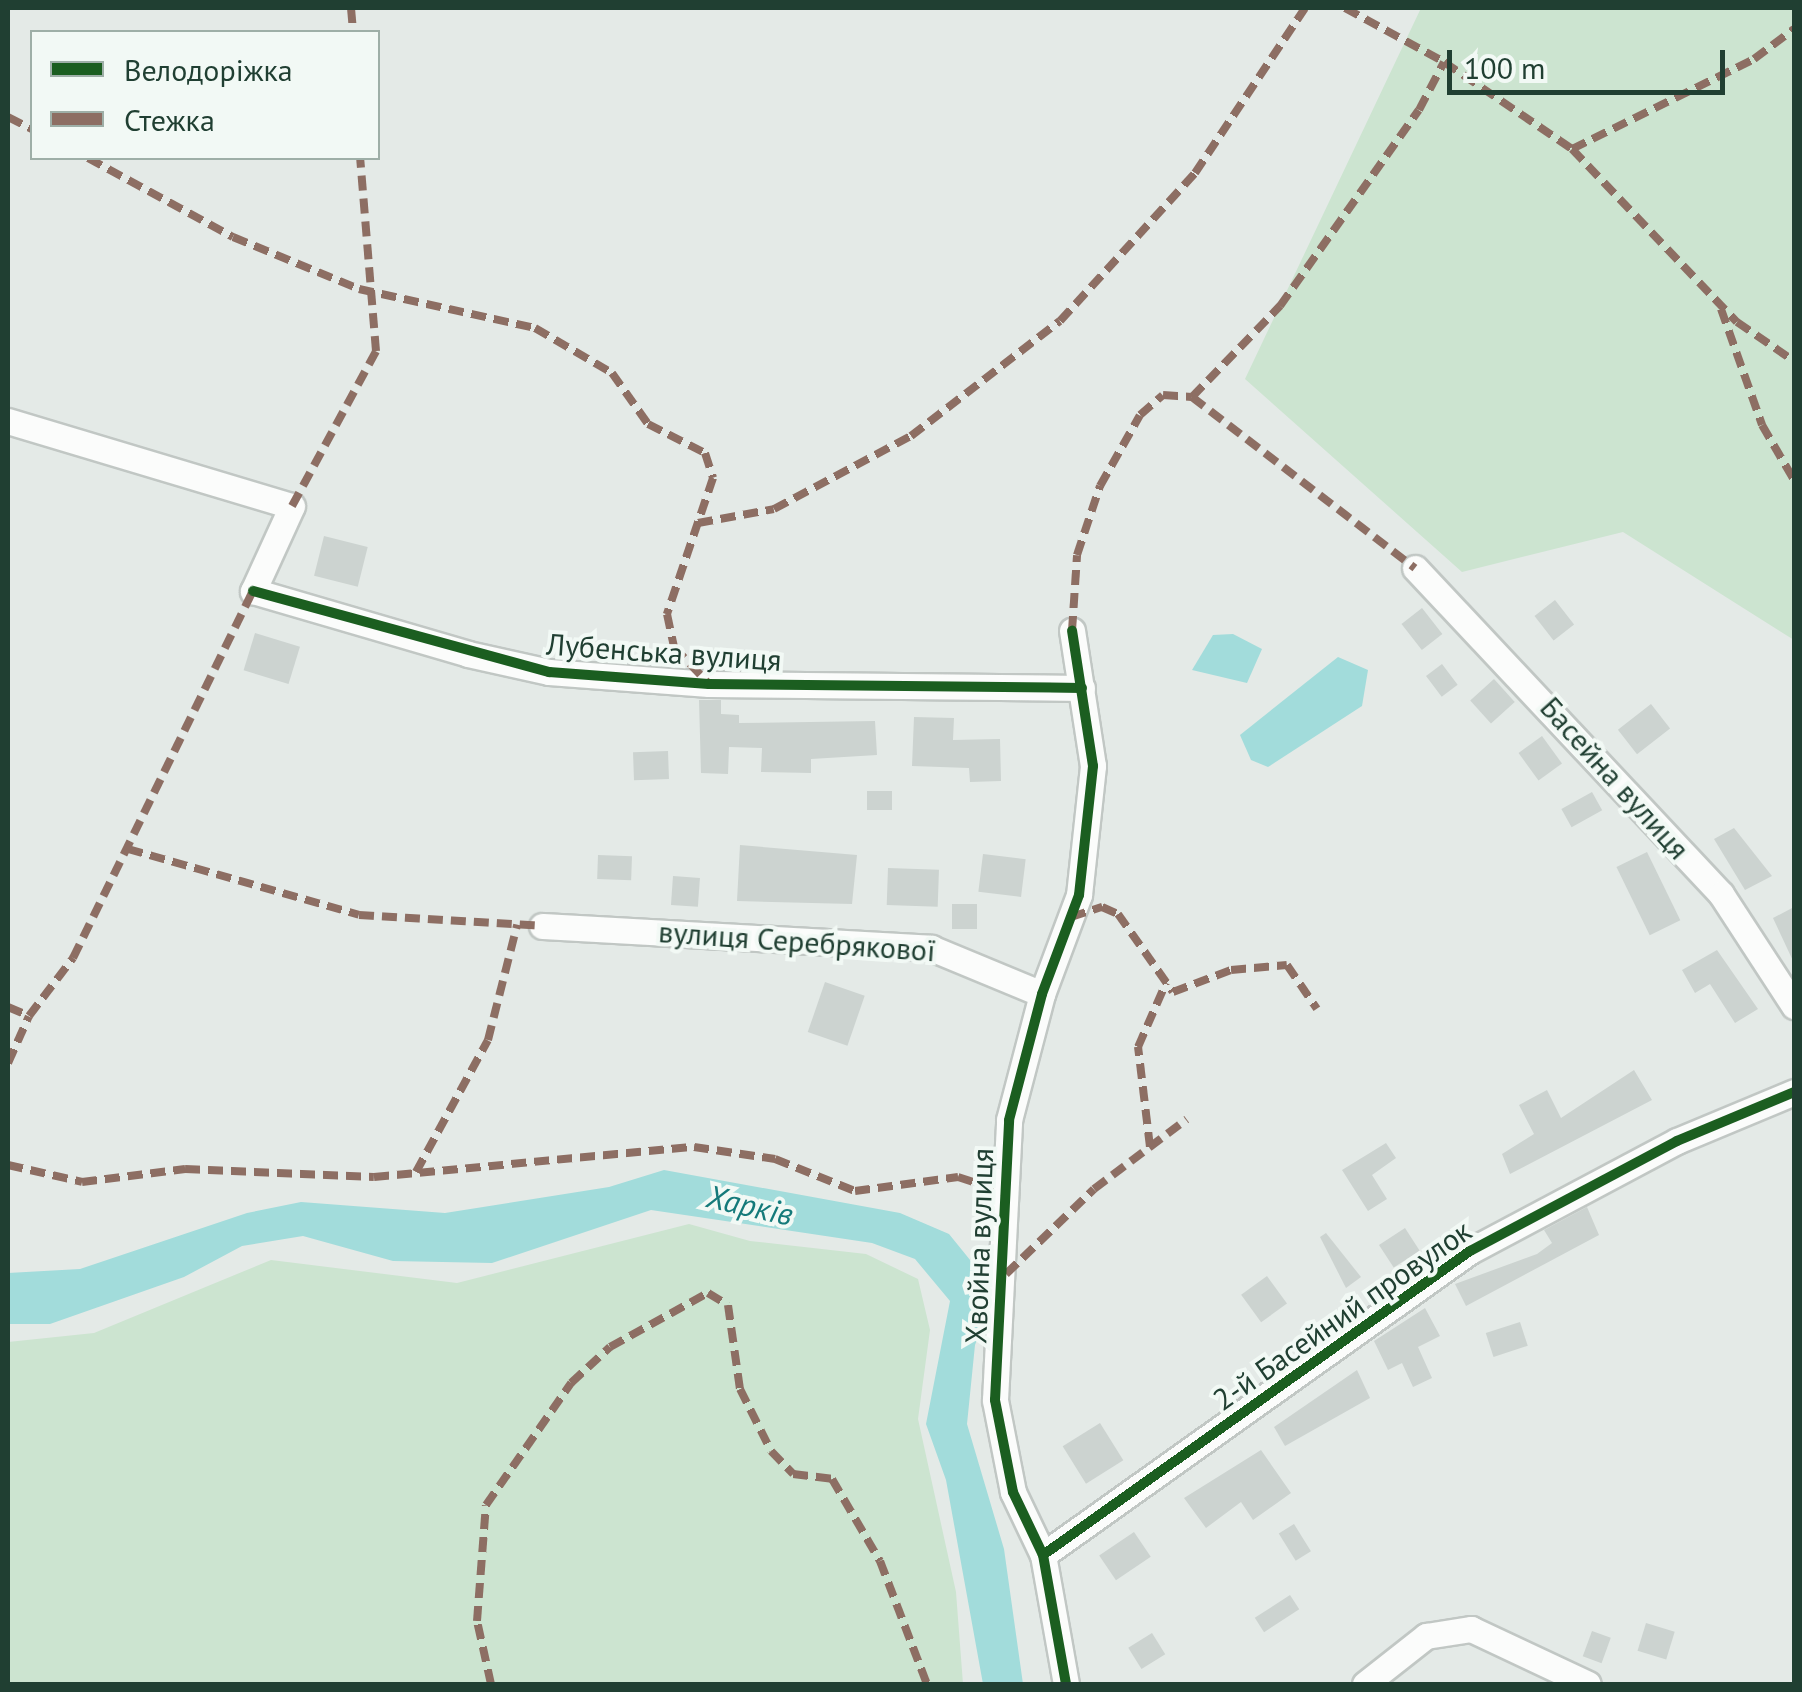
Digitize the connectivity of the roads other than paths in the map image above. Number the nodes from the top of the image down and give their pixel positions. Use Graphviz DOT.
graph roads {
  1 [pos="8,421"];
  2 [pos="1415,568"];
  3 [pos="1072,631"];
  4 [pos="1082,688"];
  5 [pos="542,926"];
  6 [pos="1042,994"];
  7 [pos="1794,1006"];
  8 [pos="1794,1092"];
  9 [pos="1043,1555"];
  10 [pos="1066,1684"];
  11 [pos="1366,1684"];
  12 [pos="1588,1684"];
  1 -- 4 [label="street, Лубeнська вулиця"];
  2 -- 7 [label="street, Басейна вулиця"];
  3 -- 4 [label="street, Хвойна вулиця"];
  4 -- 6 [label="street, Хвойна вулиця"];
  5 -- 6 [label="street, вулиця Серебрякової"];
  6 -- 9 [label="street, Хвойна вулиця"];
  8 -- 9 [label="street, 2-й Басейний провулок"];
  9 -- 10 [label="street, Хвойна вулиця"];
  11 -- 12 [label="street"];
}
